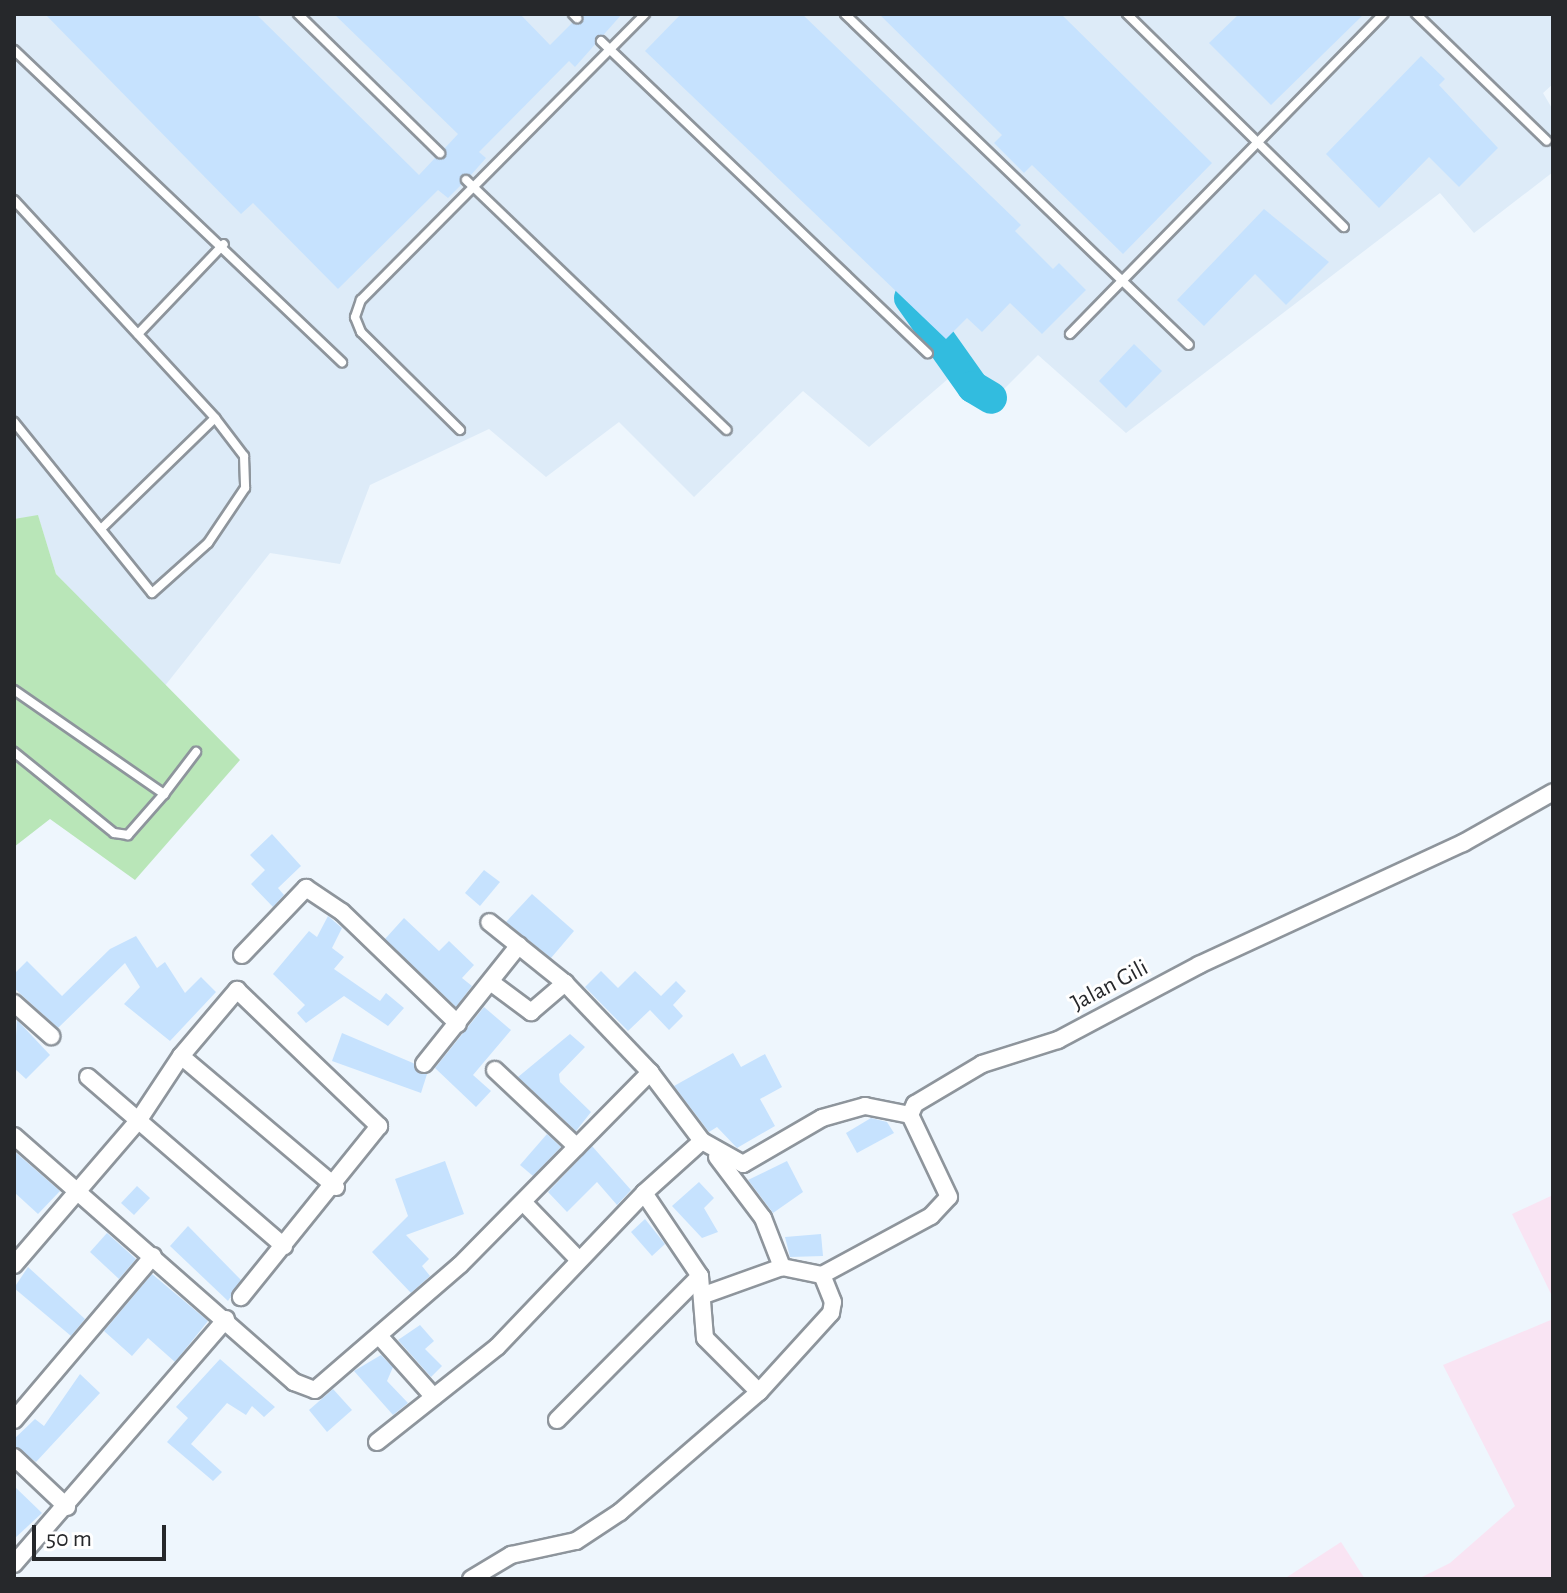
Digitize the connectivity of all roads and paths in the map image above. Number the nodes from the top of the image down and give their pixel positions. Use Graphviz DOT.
graph roads {
  1 [pos="298,14"];
  2 [pos="645,14"];
  3 [pos="845,14"];
  4 [pos="1127,14"];
  5 [pos="1383,14"];
  6 [pos="1416,14"];
  7 [pos="601,41"];
  8 [pos="14,50"];
  9 [pos="611,50"];
  10 [pos="1547,141"];
  11 [pos="1258,143"];
  12 [pos="440,153"];
  13 [pos="466,180"];
  14 [pos="476,189"];
  15 [pos="14,200"];
  16 [pos="1344,227"];
  17 [pos="224,244"];
  18 [pos="1122,281"];
  19 [pos="138,334"];
  20 [pos="1070,334"];
  21 [pos="1189,345"];
  22 [pos="928,353"];
  23 [pos="342,362"];
  24 [pos="215,418"];
  25 [pos="14,422"];
  26 [pos="460,430"];
  27 [pos="727,430"];
  28 [pos="103,527"];
  29 [pos="14,690"];
  30 [pos="14,752"];
  31 [pos="196,752"];
  32 [pos="1553,792"];
  33 [pos="164,794"];
  34 [pos="489,922"];
  35 [pos="519,945"];
  36 [pos="242,955"];
  37 [pos="492,983"];
  38 [pos="565,983"];
  39 [pos="14,1003"];
  40 [pos="458,1024"];
  41 [pos="51,1036"];
  42 [pos="181,1056"];
  43 [pos="424,1064"];
  44 [pos="495,1070"];
  45 [pos="650,1072"];
  46 [pos="88,1077"];
  47 [pos="910,1115"];
  48 [pos="138,1121"];
  49 [pos="14,1136"];
  50 [pos="702,1141"];
  51 [pos="577,1147"];
  52 [pos="336,1187"];
  53 [pos="78,1191"];
  54 [pos="644,1193"];
  55 [pos="523,1202"];
  56 [pos="284,1246"];
  57 [pos="153,1256"];
  58 [pos="578,1259"];
  59 [pos="14,1265"];
  60 [pos="782,1267"];
  61 [pos="822,1275"];
  62 [pos="700,1276"];
  63 [pos="704,1295"];
  64 [pos="241,1297"];
  65 [pos="226,1319"];
  66 [pos="381,1338"];
  67 [pos="759,1392"];
  68 [pos="434,1397"];
  69 [pos="18,1408"];
  70 [pos="557,1420"];
  71 [pos="377,1442"];
  72 [pos="14,1457"];
  73 [pos="67,1507"];
  74 [pos="14,1564"];
  75 [pos="471,1579"];
  1 -- 12 [label="lane"];
  2 -- 9 [label="lane"];
  3 -- 18 [label="lane"];
  4 -- 11 [label="lane"];
  5 -- 11 [label="lane"];
  6 -- 10 [label="lane"];
  7 -- 9 [label="lane"];
  8 -- 17 [label="lane"];
  9 -- 14 [label="lane"];
  9 -- 22 [label="lane"];
  11 -- 16 [label="lane"];
  11 -- 18 [label="lane"];
  13 -- 14 [label="lane"];
  14 -- 26 [label="lane"];
  14 -- 27 [label="lane"];
  15 -- 19 [label="lane"];
  17 -- 19 [label="lane"];
  17 -- 23 [label="lane"];
  18 -- 20 [label="lane"];
  18 -- 21 [label="lane"];
  19 -- 24 [label="lane"];
  24 -- 28 [label="lane"];
  24 -- 28 [label="lane"];
  25 -- 28 [label="lane"];
  29 -- 33 [label="lane"];
  30 -- 33 [label="lane"];
  31 -- 33 [label="lane"];
  32 -- 47 [label="street, Jalan Gili"];
  34 -- 35 [label="street"];
  35 -- 37 [label="street"];
  35 -- 38 [label="street"];
  36 -- 40 [label="street"];
  37 -- 38 [label="street"];
  37 -- 40 [label="street"];
  38 -- 45 [label="street"];
  39 -- 41 [label="street"];
  40 -- 43 [label="street"];
  42 -- 48 [label="street"];
  42 -- 52 [label="street"];
  42 -- 52 [label="street"];
  44 -- 51 [label="street"];
  45 -- 50 [label="street"];
  45 -- 51 [label="street"];
  46 -- 48 [label="street"];
  47 -- 50 [label="street"];
  47 -- 61 [label="street"];
  48 -- 53 [label="street"];
  48 -- 56 [label="street"];
  49 -- 53 [label="street"];
  50 -- 54 [label="street"];
  50 -- 60 [label="street"];
  51 -- 55 [label="street"];
  52 -- 56 [label="street"];
  53 -- 57 [label="street"];
  53 -- 59 [label="street"];
  54 -- 58 [label="street"];
  54 -- 62 [label="street"];
  55 -- 58 [label="street"];
  55 -- 66 [label="street"];
  56 -- 64 [label="street"];
  57 -- 65 [label="street"];
  57 -- 69 [label="street"];
  58 -- 68 [label="street"];
  60 -- 61 [label="street"];
  60 -- 63 [label="street"];
  61 -- 67 [label="street"];
  62 -- 63 [label="street"];
  62 -- 70 [label="street"];
  63 -- 67 [label="street"];
  65 -- 66 [label="street"];
  65 -- 73 [label="street"];
  66 -- 68 [label="street"];
  67 -- 75 [label="street"];
  68 -- 71 [label="street"];
  72 -- 73 [label="street"];
  73 -- 74 [label="street"];
}
